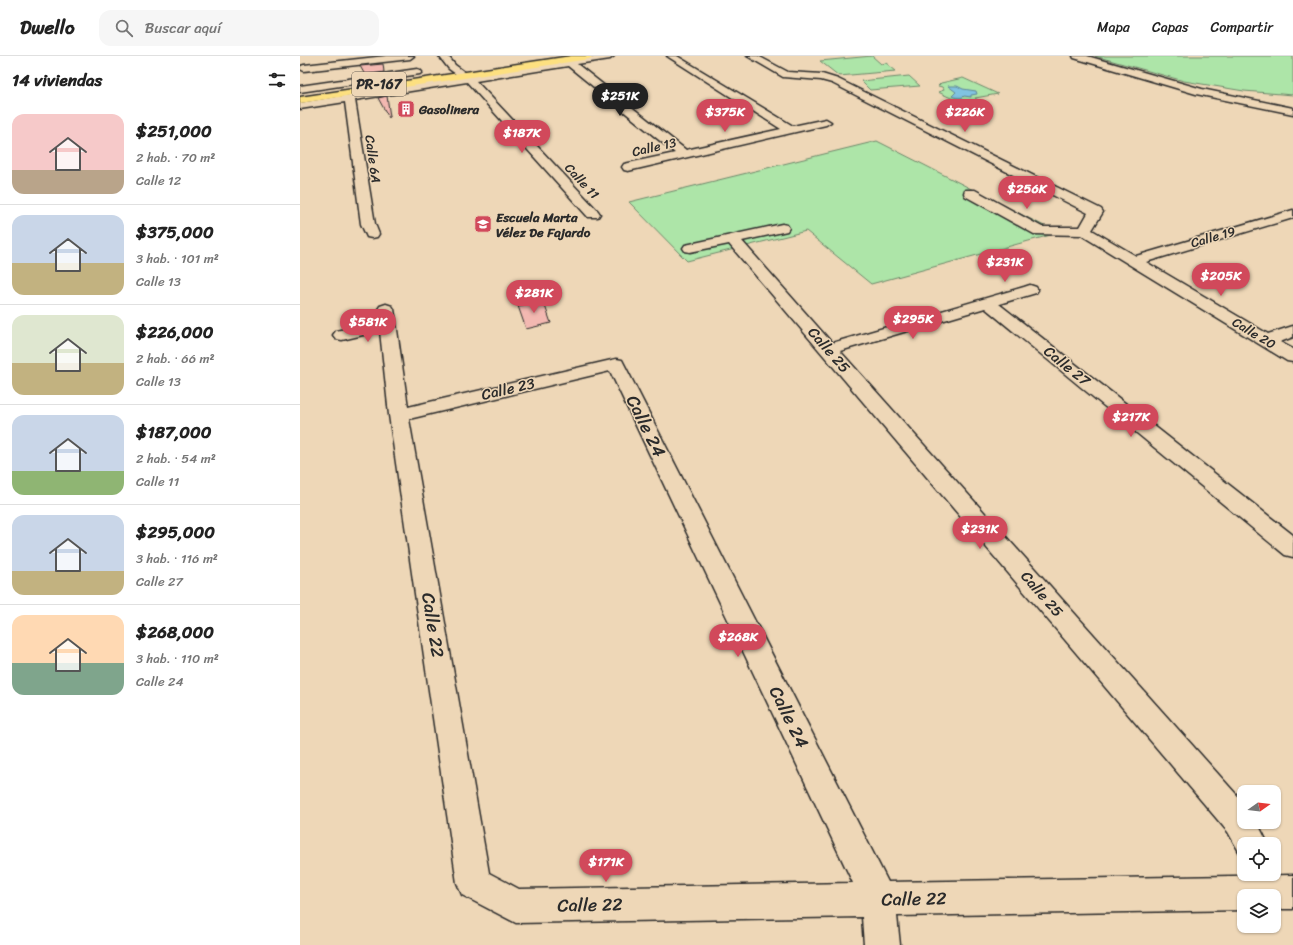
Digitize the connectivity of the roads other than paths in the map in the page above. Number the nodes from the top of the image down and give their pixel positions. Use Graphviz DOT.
graph roads {
  1 [pos="410,56"];
  2 [pos="443,56"];
  3 [pos="589,56"];
  4 [pos="610,56"];
  5 [pos="671,56"];
  6 [pos="751,56"];
  7 [pos="1077,56"];
  8 [pos="565,59"];
  9 [pos="344,60"];
  10 [pos="304,68"];
  11 [pos="462,72"];
  12 [pos="300,89"];
  13 [pos="300,95"];
  14 [pos="350,98"];
  15 [pos="300,100"];
  16 [pos="300,106"];
  17 [pos="1293,111"];
  18 [pos="826,122"];
  19 [pos="791,130"];
  20 [pos="684,154"];
  21 [pos="628,167"];
  22 [pos="970,193"];
  23 [pos="593,214"];
  24 [pos="1293,214"];
  25 [pos="782,228"];
  26 [pos="370,229"];
  27 [pos="1084,231"];
  28 [pos="732,239"];
  29 [pos="690,248"];
  30 [pos="1134,261"];
  31 [pos="1030,290"];
  32 [pos="988,303"];
  33 [pos="1293,331"];
  34 [pos="342,334"];
  35 [pos="1266,341"];
  36 [pos="829,350"];
  37 [pos="1293,357"];
  38 [pos="616,364"];
  39 [pos="399,414"];
  40 [pos="1293,548"];
  41 [pos="1248,837"];
  42 [pos="1281,886"];
  43 [pos="878,899"];
  44 [pos="882,945"];
  1 -- 9 [label="street"];
  2 -- 11 [label="street, Calle 11"];
  3 -- 11 [label="highway, PR-167"];
  4 -- 8 [label="street"];
  5 -- 19 [label="street"];
  6 -- 27 [label="street"];
  7 -- 17 [label="street"];
  8 -- 11 [label="street"];
  8 -- 20 [label="street"];
  9 -- 10 [label="street"];
  11 -- 12 [label="street"];
  11 -- 13 [label="highway, PR-167"];
  11 -- 14 [label="street"];
  11 -- 15 [label="highway, PR-167"];
  11 -- 23 [label="street, Calle 11"];
  14 -- 16 [label="street"];
  14 -- 26 [label="street, Calle 6A"];
  18 -- 19 [label="street, Calle 13"];
  19 -- 20 [label="street, Calle 13"];
  20 -- 21 [label="street, Calle 13"];
  22 -- 27 [label="street"];
  24 -- 30 [label="street, Calle 19"];
  25 -- 28 [label="street"];
  27 -- 30 [label="street, Calle 20"];
  28 -- 29 [label="street"];
  28 -- 36 [label="street, Calle 25"];
  30 -- 35 [label="street, Calle 20"];
  31 -- 32 [label="street"];
  32 -- 36 [label="street"];
  32 -- 40 [label="street, Calle 27"];
  33 -- 35 [label="street"];
  34 -- 39 [label="street, Calle 22"];
  35 -- 37 [label="street, Calle 20"];
  36 -- 41 [label="street, Calle 25"];
  38 -- 39 [label="street, Calle 23"];
  38 -- 43 [label="street, Calle 24"];
  39 -- 43 [label="street, Calle 22"];
  42 -- 43 [label="street, Calle 22"];
  43 -- 44 [label="street, Calle 24"];
}
